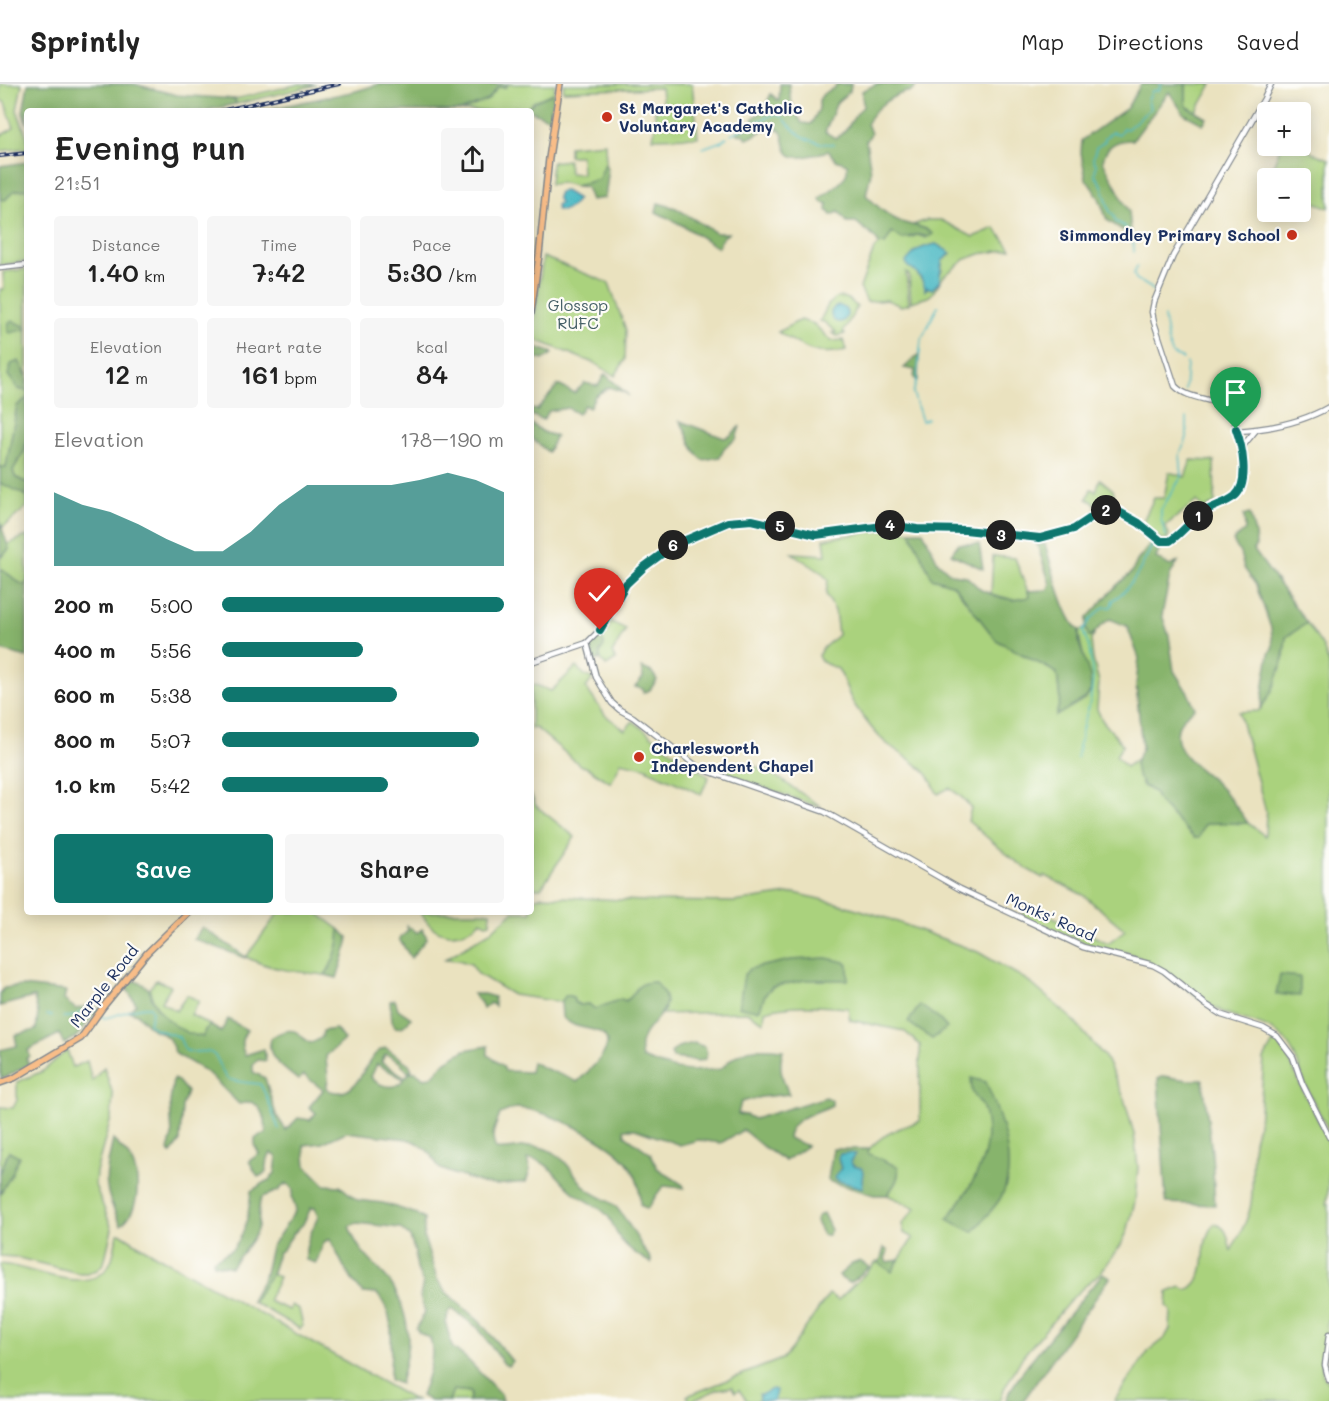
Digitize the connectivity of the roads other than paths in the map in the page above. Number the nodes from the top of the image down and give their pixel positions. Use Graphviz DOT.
graph roads {
  1 [pos="1271,84"];
  2 [pos="560,85"];
  3 [pos="24,265"];
  4 [pos="0,268"];
  5 [pos="534,291"];
  6 [pos="1329,407"];
  7 [pos="1256,430"];
  8 [pos="1237,431"];
  9 [pos="1242,447"];
  10 [pos="587,643"];
  11 [pos="534,661"];
  12 [pos="186,915"];
  13 [pos="0,1083"];
  14 [pos="1329,1137"];
  15 [pos="1329,1335"];
  16 [pos="1329,1380"];
  1 -- 8 [label="street"];
  2 -- 5 [label="main road"];
  3 -- 4 [label="street"];
  6 -- 7 [label="street"];
  7 -- 8 [label="street"];
  7 -- 9 [label="street"];
  8 -- 9 [label="street"];
  9 -- 10 [label="street"];
  10 -- 11 [label="street"];
  10 -- 14 [label="street, Monks' Road"];
  12 -- 13 [label="main road, Marple Road"];
  15 -- 16 [label="street"];
}
